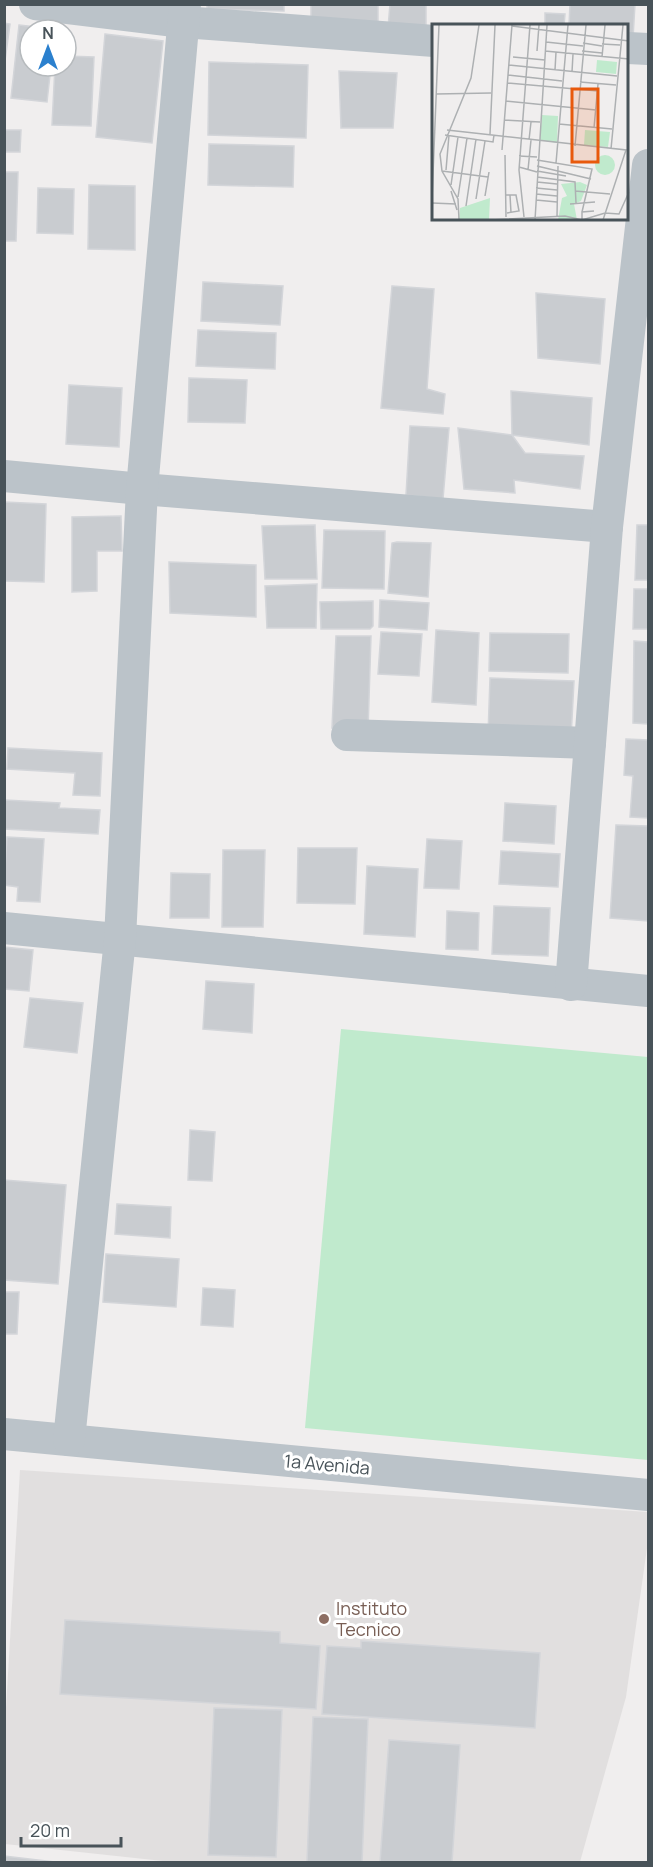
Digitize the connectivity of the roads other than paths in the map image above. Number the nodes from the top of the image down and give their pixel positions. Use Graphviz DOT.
graph roads {
  1 [pos="35,4"];
  2 [pos="184,13"];
  3 [pos="432,41"];
  4 [pos="629,48"];
  5 [pos="648,49"];
  6 [pos="648,165"];
  7 [pos="4,476"];
  8 [pos="142,489"];
  9 [pos="607,527"];
  10 [pos="347,735"];
  11 [pos="590,743"];
  12 [pos="4,928"];
  13 [pos="120,939"];
  14 [pos="572,985"];
  15 [pos="648,991"];
  16 [pos="4,1434"];
  17 [pos="69,1440"];
  18 [pos="648,1495"];
  1 -- 2 [label="street"];
  2 -- 3 [label="street"];
  2 -- 8 [label="street"];
  4 -- 5 [label="street"];
  6 -- 9 [label="street"];
  7 -- 8 [label="street"];
  8 -- 9 [label="street"];
  8 -- 13 [label="street"];
  9 -- 11 [label="street"];
  10 -- 11 [label="street"];
  11 -- 14 [label="street"];
  12 -- 13 [label="street"];
  13 -- 14 [label="street"];
  13 -- 17 [label="street"];
  14 -- 15 [label="street"];
  16 -- 17 [label="street, 1a Avenida"];
  17 -- 18 [label="street, 1a Avenida"];
}
